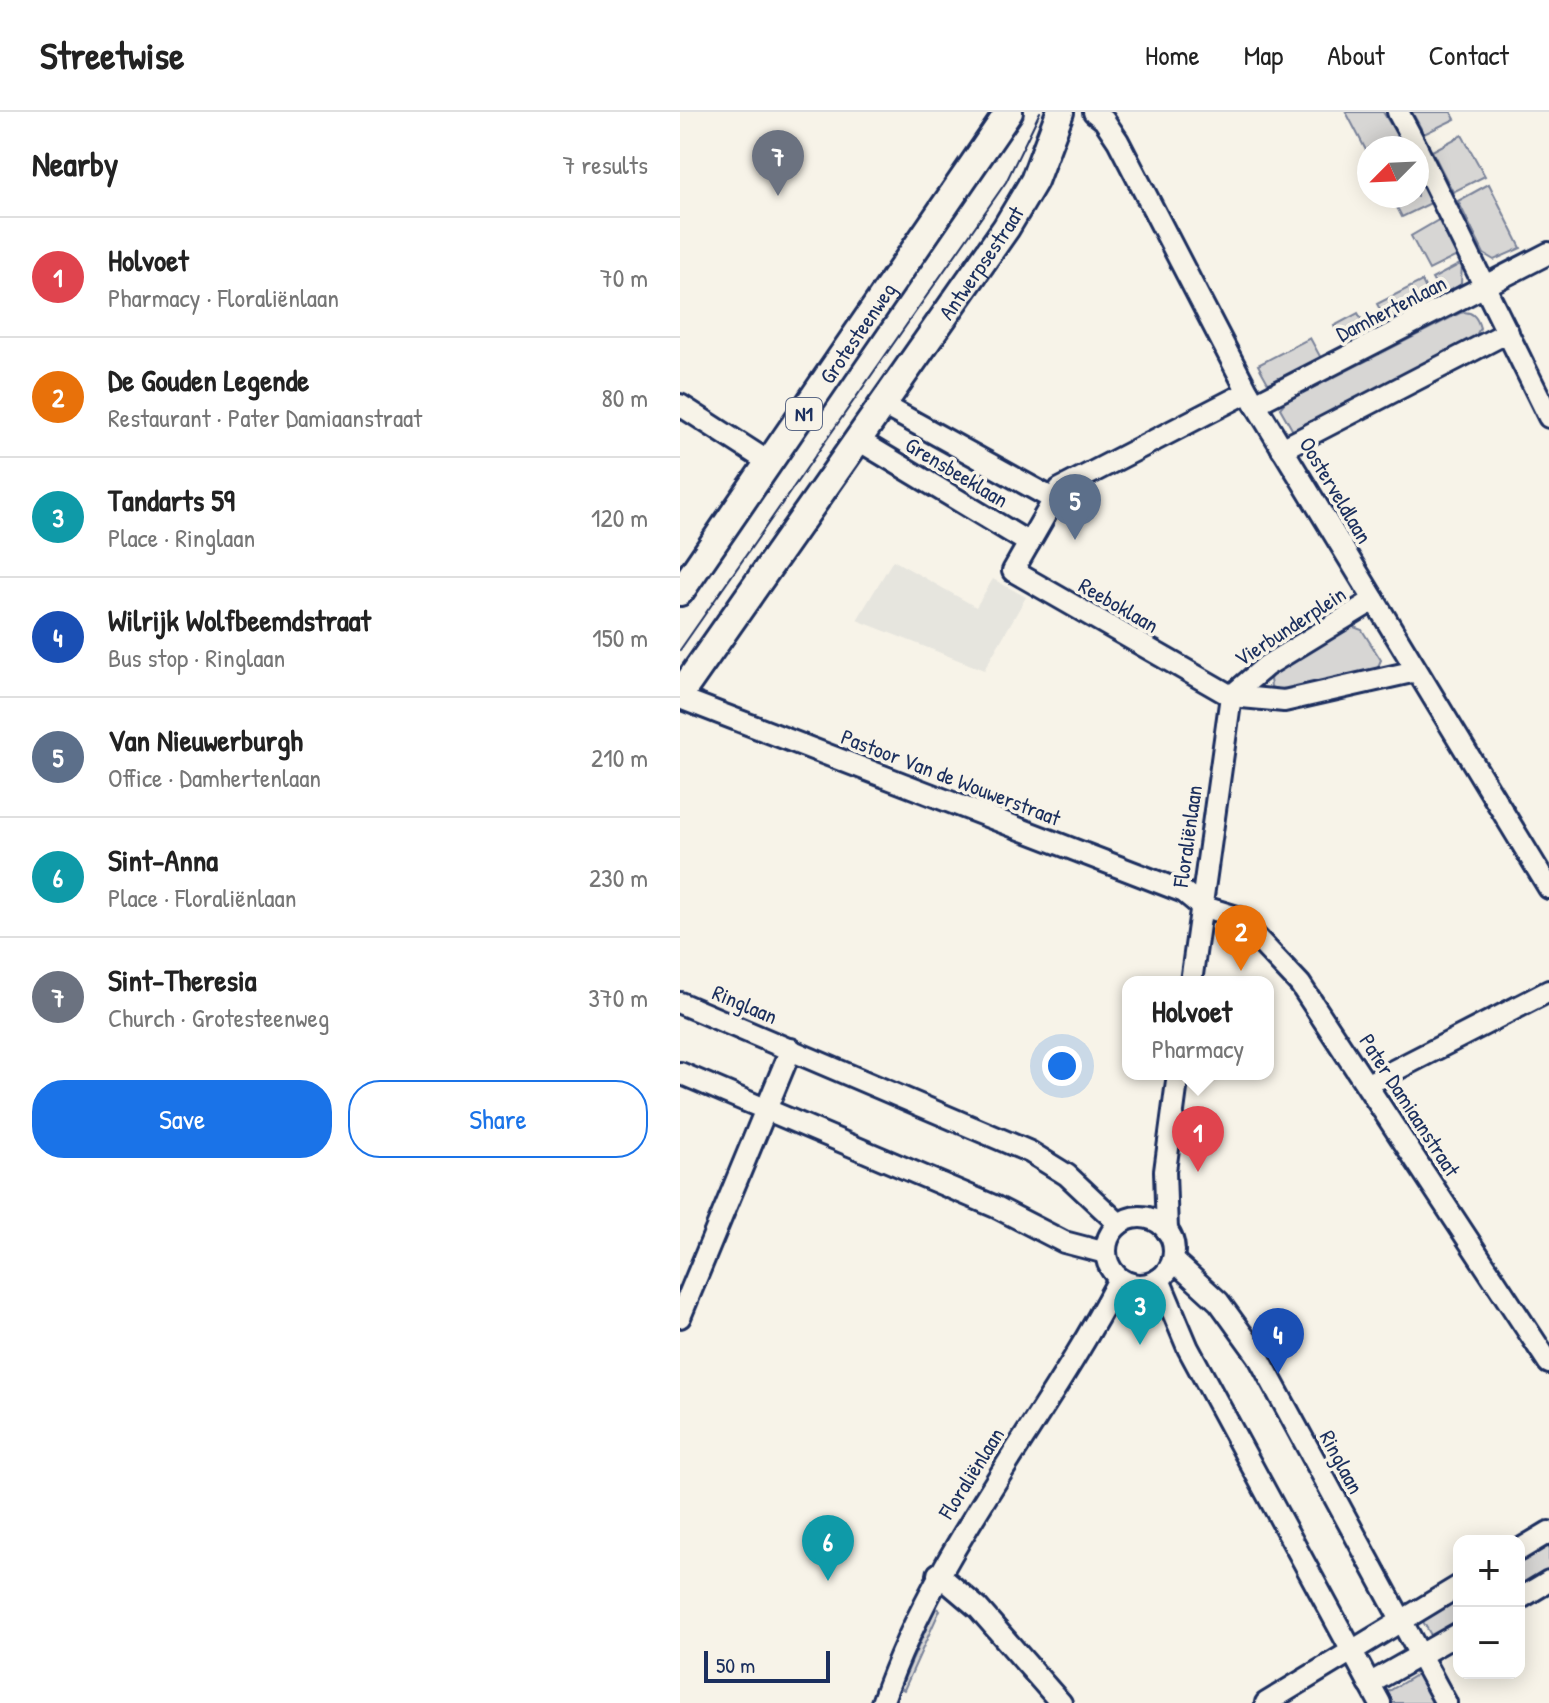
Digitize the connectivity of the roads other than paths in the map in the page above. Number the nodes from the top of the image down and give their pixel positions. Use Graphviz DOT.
graph roads {
  1 [pos="1009,112"];
  2 [pos="1060,112"];
  3 [pos="1094,112"];
  4 [pos="1398,112"];
  5 [pos="1411,136"];
  6 [pos="1429,172"];
  7 [pos="1549,253"];
  8 [pos="1487,286"];
  9 [pos="1508,332"];
  10 [pos="1252,398"];
  11 [pos="680,405"];
  12 [pos="883,405"];
  13 [pos="1549,417"];
  14 [pos="860,441"];
  15 [pos="1282,449"];
  16 [pos="770,463"];
  17 [pos="1053,499"];
  18 [pos="1029,543"];
  19 [pos="680,592"];
  20 [pos="1374,600"];
  21 [pos="1416,671"];
  22 [pos="680,696"];
  23 [pos="1231,696"];
  24 [pos="1549,888"];
  25 [pos="1201,906"];
  26 [pos="1192,976"];
  27 [pos="1549,991"];
  28 [pos="680,1003"];
  29 [pos="791,1049"];
  30 [pos="680,1073"];
  31 [pos="1177,1080"];
  32 [pos="1368,1084"];
  33 [pos="766,1110"];
  34 [pos="1165,1171"];
  35 [pos="1127,1220"];
  36 [pos="1167,1231"];
  37 [pos="1106,1253"];
  38 [pos="1173,1260"];
  39 [pos="1119,1279"];
  40 [pos="1159,1279"];
  41 [pos="680,1317"];
  42 [pos="1549,1363"];
  43 [pos="1549,1532"];
  44 [pos="1525,1546"];
  45 [pos="938,1574"];
  46 [pos="1549,1581"];
  47 [pos="1453,1590"];
  48 [pos="1525,1595"];
  49 [pos="1402,1620"];
  50 [pos="1453,1636"];
  51 [pos="1351,1650"];
  52 [pos="1420,1655"];
  53 [pos="1369,1684"];
  54 [pos="882,1703"];
  55 [pos="1061,1703"];
  56 [pos="1266,1703"];
  57 [pos="1380,1703"];
  58 [pos="1446,1703"];
  1 -- 16 [label="main road, Grotesteenweg / N1"];
  2 -- 12 [label="main road, Antwerpsestraat"];
  3 -- 10 [label="street, Oosterveldlaan"];
  4 -- 5 [label="street"];
  6 -- 8 [label="street"];
  7 -- 8 [label="street, Damhertenlaan"];
  8 -- 9 [label="street"];
  8 -- 10 [label="street, Damhertenlaan"];
  9 -- 13 [label="street"];
  9 -- 15 [label="street"];
  10 -- 15 [label="street, Oosterveldlaan"];
  10 -- 17 [label="street, Damhertenlaan"];
  11 -- 16 [label="street"];
  12 -- 14 [label="main road"];
  12 -- 17 [label="street, Grensbeeklaan"];
  14 -- 18 [label="street, Grensbeeklaan"];
  14 -- 22 [label="main road"];
  15 -- 20 [label="street, Oosterveldlaan"];
  16 -- 19 [label="main road, Grotesteenweg / N1"];
  17 -- 18 [label="street, Damhertenlaan"];
  18 -- 23 [label="street, Reeboklaan"];
  20 -- 21 [label="street, Oosterveldlaan"];
  20 -- 23 [label="street, Vierbunderplein"];
  21 -- 23 [label="street, Vierbunderplein"];
  21 -- 24 [label="street, Oosterveldlaan"];
  22 -- 25 [label="street, Pastoor Van de Wouwerstraat"];
  23 -- 25 [label="street, Floraliënlaan"];
  25 -- 26 [label="street, Floraliënlaan"];
  25 -- 32 [label="street, Pater Damiaanstraat"];
  27 -- 32 [label="street"];
  28 -- 29 [label="street, Ringlaan"];
  29 -- 33 [label="street, Ringlaan"];
  29 -- 35 [label="street, Ringlaan"];
  30 -- 33 [label="street"];
  31 -- 34 [label="street"];
  32 -- 42 [label="street, Pater Damiaanstraat"];
  33 -- 37 [label="street"];
  33 -- 41 [label="street, Ringlaan"];
  34 -- 35 [label="street"];
  34 -- 36 [label="street"];
  35 -- 36 [label="street, Ringlaan"];
  35 -- 37 [label="street"];
  36 -- 38 [label="street"];
  37 -- 39 [label="street"];
  38 -- 40 [label="street"];
  38 -- 49 [label="street, Ringlaan"];
  39 -- 40 [label="street"];
  39 -- 45 [label="street, Floraliënlaan"];
  40 -- 51 [label="street"];
  43 -- 44 [label="street"];
  45 -- 54 [label="street, Floraliënlaan"];
  45 -- 55 [label="street"];
  46 -- 48 [label="street"];
  47 -- 49 [label="street"];
  49 -- 51 [label="street"];
  49 -- 52 [label="street, Ringlaan"];
  50 -- 52 [label="street"];
  51 -- 53 [label="street"];
  51 -- 56 [label="street"];
  52 -- 53 [label="street"];
  52 -- 58 [label="street, Ringlaan"];
  53 -- 57 [label="street"];
}
